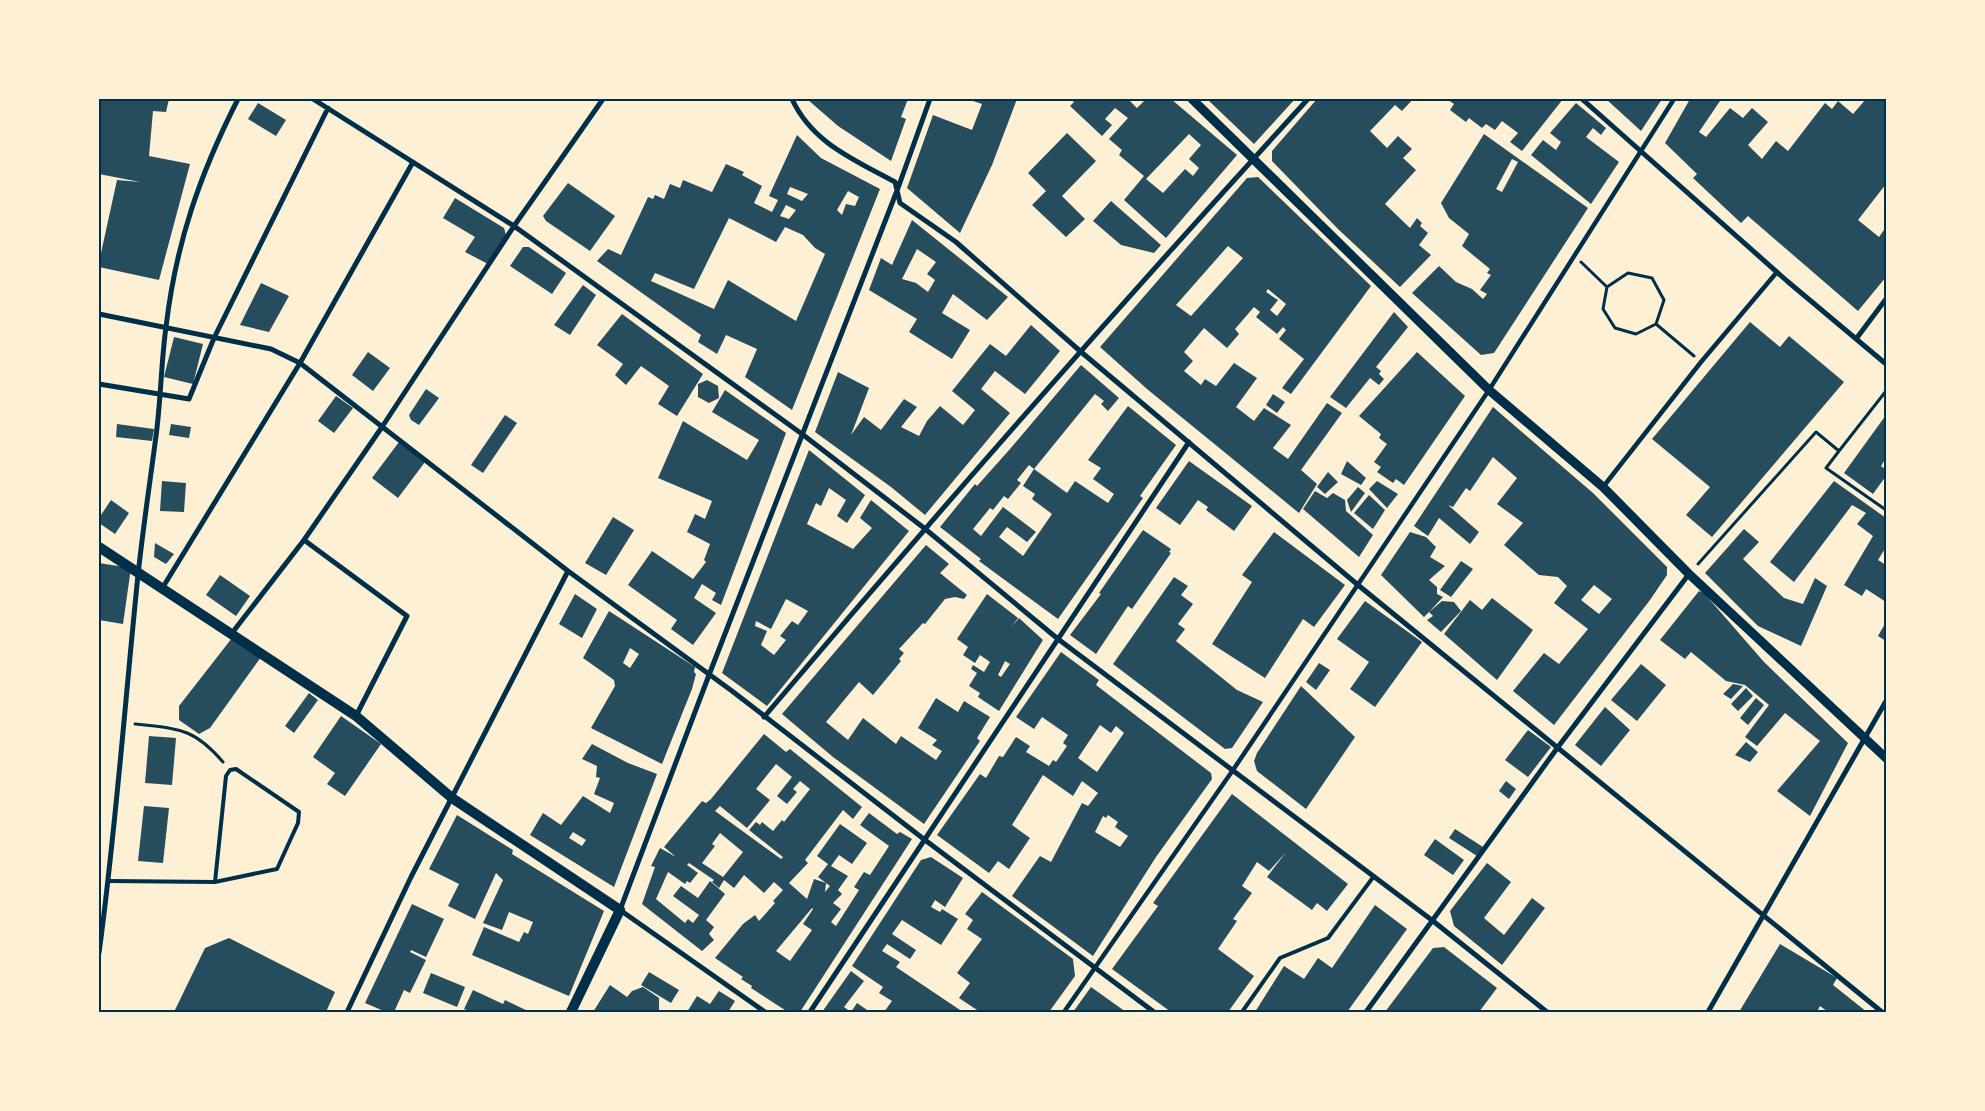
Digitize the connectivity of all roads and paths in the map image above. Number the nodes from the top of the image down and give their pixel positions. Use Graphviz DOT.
graph roads {
  1 [pos="238,99"];
  2 [pos="313,99"];
  3 [pos="603,99"];
  4 [pos="792,99"];
  5 [pos="930,99"];
  6 [pos="1192,99"];
  7 [pos="1308,99"];
  8 [pos="1582,99"];
  9 [pos="1674,99"];
  10 [pos="328,108"];
  11 [pos="1640,151"];
  12 [pos="1254,158"];
  13 [pos="413,162"];
  14 [pos="898,188"];
  15 [pos="514,226"];
  16 [pos="1574,255"];
  17 [pos="1777,272"];
  18 [pos="1607,287"];
  19 [pos="1886,299"];
  20 [pos="99,314"];
  21 [pos="1656,324"];
  22 [pos="166,327"];
  23 [pos="214,338"];
  24 [pos="1856,339"];
  25 [pos="1080,351"];
  26 [pos="1701,362"];
  27 [pos="300,363"];
  28 [pos="1886,364"];
  29 [pos="99,384"];
  30 [pos="1489,390"];
  31 [pos="1886,391"];
  32 [pos="162,396"];
  33 [pos="382,427"];
  34 [pos="802,434"];
  35 [pos="1189,442"];
  36 [pos="1839,451"];
  37 [pos="1603,487"];
  38 [pos="1886,510"];
  39 [pos="924,528"];
  40 [pos="304,540"];
  41 [pos="99,547"];
  42 [pos="568,571"];
  43 [pos="138,572"];
  44 [pos="1689,574"];
  45 [pos="1358,584"];
  46 [pos="162,587"];
  47 [pos="232,633"];
  48 [pos="1058,639"];
  49 [pos="709,675"];
  50 [pos="1886,701"];
  51 [pos="356,716"];
  52 [pos="764,716"];
  53 [pos="124,723"];
  54 [pos="1866,738"];
  55 [pos="1558,746"];
  56 [pos="1886,758"];
  57 [pos="230,770"];
  58 [pos="1233,770"];
  59 [pos="452,798"];
  60 [pos="925,840"];
  61 [pos="1374,876"];
  62 [pos="109,881"];
  63 [pos="215,882"];
  64 [pos="620,910"];
  65 [pos="1764,916"];
  66 [pos="1433,921"];
  67 [pos="99,953"];
  68 [pos="1094,967"];
  69 [pos="347,1012"];
  70 [pos="571,1012"];
  71 [pos="765,1012"];
  72 [pos="810,1012"];
  73 [pos="1064,1012"];
  74 [pos="1154,1012"];
  75 [pos="1242,1012"];
  76 [pos="1366,1012"];
  77 [pos="1547,1012"];
  78 [pos="1708,1012"];
  79 [pos="1882,1012"];
  1 -- 22 [label="street"];
  2 -- 10 [label="street"];
  3 -- 15 [label="street"];
  4 -- 14 [label="street"];
  5 -- 14 [label="street"];
  6 -- 12 [label="street"];
  7 -- 12 [label="street"];
  8 -- 11 [label="street"];
  9 -- 11 [label="street"];
  10 -- 13 [label="street"];
  10 -- 23 [label="street"];
  11 -- 16 [label="street"];
  11 -- 17 [label="street"];
  12 -- 25 [label="street"];
  12 -- 30 [label="street"];
  13 -- 15 [label="street"];
  13 -- 27 [label="street"];
  14 -- 25 [label="street"];
  14 -- 34 [label="street"];
  15 -- 33 [label="street"];
  15 -- 34 [label="street"];
  16 -- 18 [label="path"];
  16 -- 30 [label="street"];
  17 -- 24 [label="street"];
  17 -- 26 [label="street"];
  18 -- 21 [label="path"];
  18 -- 21 [label="path"];
  19 -- 24 [label="street"];
  20 -- 22 [label="street"];
  21 -- 26 [label="path"];
  22 -- 23 [label="street"];
  22 -- 32 [label="street"];
  23 -- 27 [label="street"];
  23 -- 32 [label="street"];
  24 -- 28 [label="street"];
  25 -- 35 [label="street"];
  25 -- 39 [label="street"];
  26 -- 37 [label="street"];
  27 -- 33 [label="street"];
  27 -- 46 [label="street"];
  29 -- 32 [label="street"];
  30 -- 37 [label="street"];
  30 -- 45 [label="street"];
  31 -- 36 [label="path"];
  32 -- 43 [label="street"];
  33 -- 40 [label="street"];
  33 -- 42 [label="street"];
  34 -- 39 [label="street"];
  34 -- 49 [label="street"];
  35 -- 45 [label="street"];
  35 -- 48 [label="street"];
  36 -- 38 [label="path"];
  36 -- 44 [label="path"];
  37 -- 44 [label="street"];
  39 -- 48 [label="street"];
  39 -- 52 [label="street"];
  40 -- 47 [label="street"];
  40 -- 51 [label="street"];
  41 -- 43 [label="main road"];
  42 -- 49 [label="street"];
  42 -- 59 [label="street"];
  43 -- 46 [label="main road"];
  43 -- 53 [label="street"];
  44 -- 54 [label="street"];
  44 -- 55 [label="street"];
  45 -- 55 [label="street"];
  45 -- 58 [label="street"];
  46 -- 47 [label="main road"];
  47 -- 51 [label="main road"];
  48 -- 58 [label="street"];
  48 -- 60 [label="street"];
  49 -- 52 [label="street"];
  49 -- 64 [label="street"];
  50 -- 54 [label="street"];
  51 -- 59 [label="main road"];
  52 -- 60 [label="street"];
  53 -- 57 [label="path"];
  53 -- 62 [label="street"];
  54 -- 56 [label="street"];
  54 -- 65 [label="street"];
  55 -- 65 [label="street"];
  55 -- 66 [label="street"];
  57 -- 63 [label="lane"];
  57 -- 63 [label="lane"];
  58 -- 61 [label="street"];
  58 -- 68 [label="street"];
  59 -- 64 [label="main road"];
  59 -- 69 [label="street"];
  60 -- 68 [label="street"];
  60 -- 72 [label="street"];
  61 -- 66 [label="street"];
  61 -- 75 [label="lane"];
  62 -- 63 [label="lane"];
  62 -- 67 [label="street"];
  64 -- 70 [label="main road"];
  64 -- 71 [label="street"];
  65 -- 78 [label="street"];
  65 -- 79 [label="street"];
  66 -- 76 [label="street"];
  66 -- 77 [label="street"];
  68 -- 73 [label="street"];
  68 -- 74 [label="street"];
}
